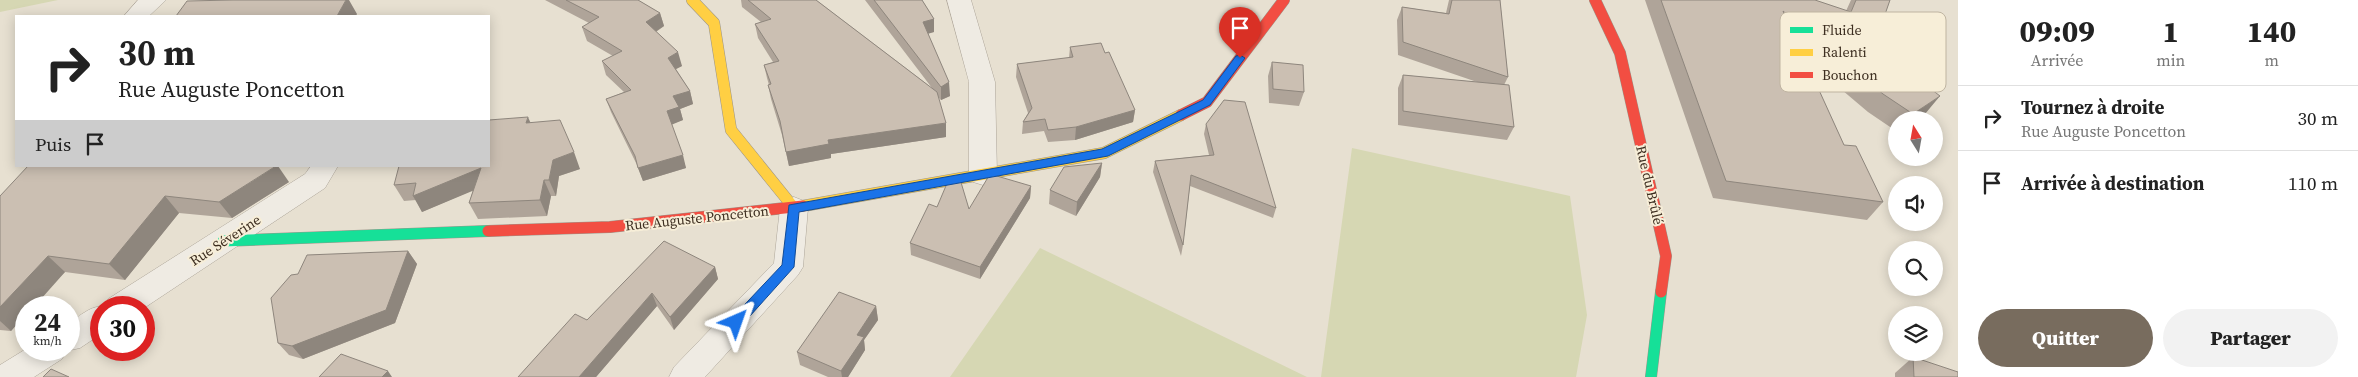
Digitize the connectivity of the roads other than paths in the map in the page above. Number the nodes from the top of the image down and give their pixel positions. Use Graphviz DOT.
graph roads {
  1 [pos="154,0"];
  2 [pos="692,0"];
  3 [pos="958,0"];
  4 [pos="1284,0"];
  5 [pos="1595,0"];
  6 [pos="137,15"];
  7 [pos="324,167"];
  8 [pos="983,175"];
  9 [pos="794,208"];
  10 [pos="223,242"];
  11 [pos="138,296"];
  12 [pos="33,361"];
  13 [pos="8,377"];
  14 [pos="685,377"];
  15 [pos="1651,377"];
  1 -- 6 [label="street"];
  2 -- 9 [label="street"];
  3 -- 8 [label="street"];
  4 -- 8 [label="street, Rue Auguste Poncetton"];
  5 -- 15 [label="street, Rue du Brûlé"];
  7 -- 10 [label="street, Rue Séverine"];
  8 -- 9 [label="street, Rue Auguste Poncetton"];
  9 -- 10 [label="street, Rue Auguste Poncetton"];
  9 -- 14 [label="street"];
  10 -- 11 [label="street, Rue Séverine"];
  12 -- 13 [label="street"];
}
